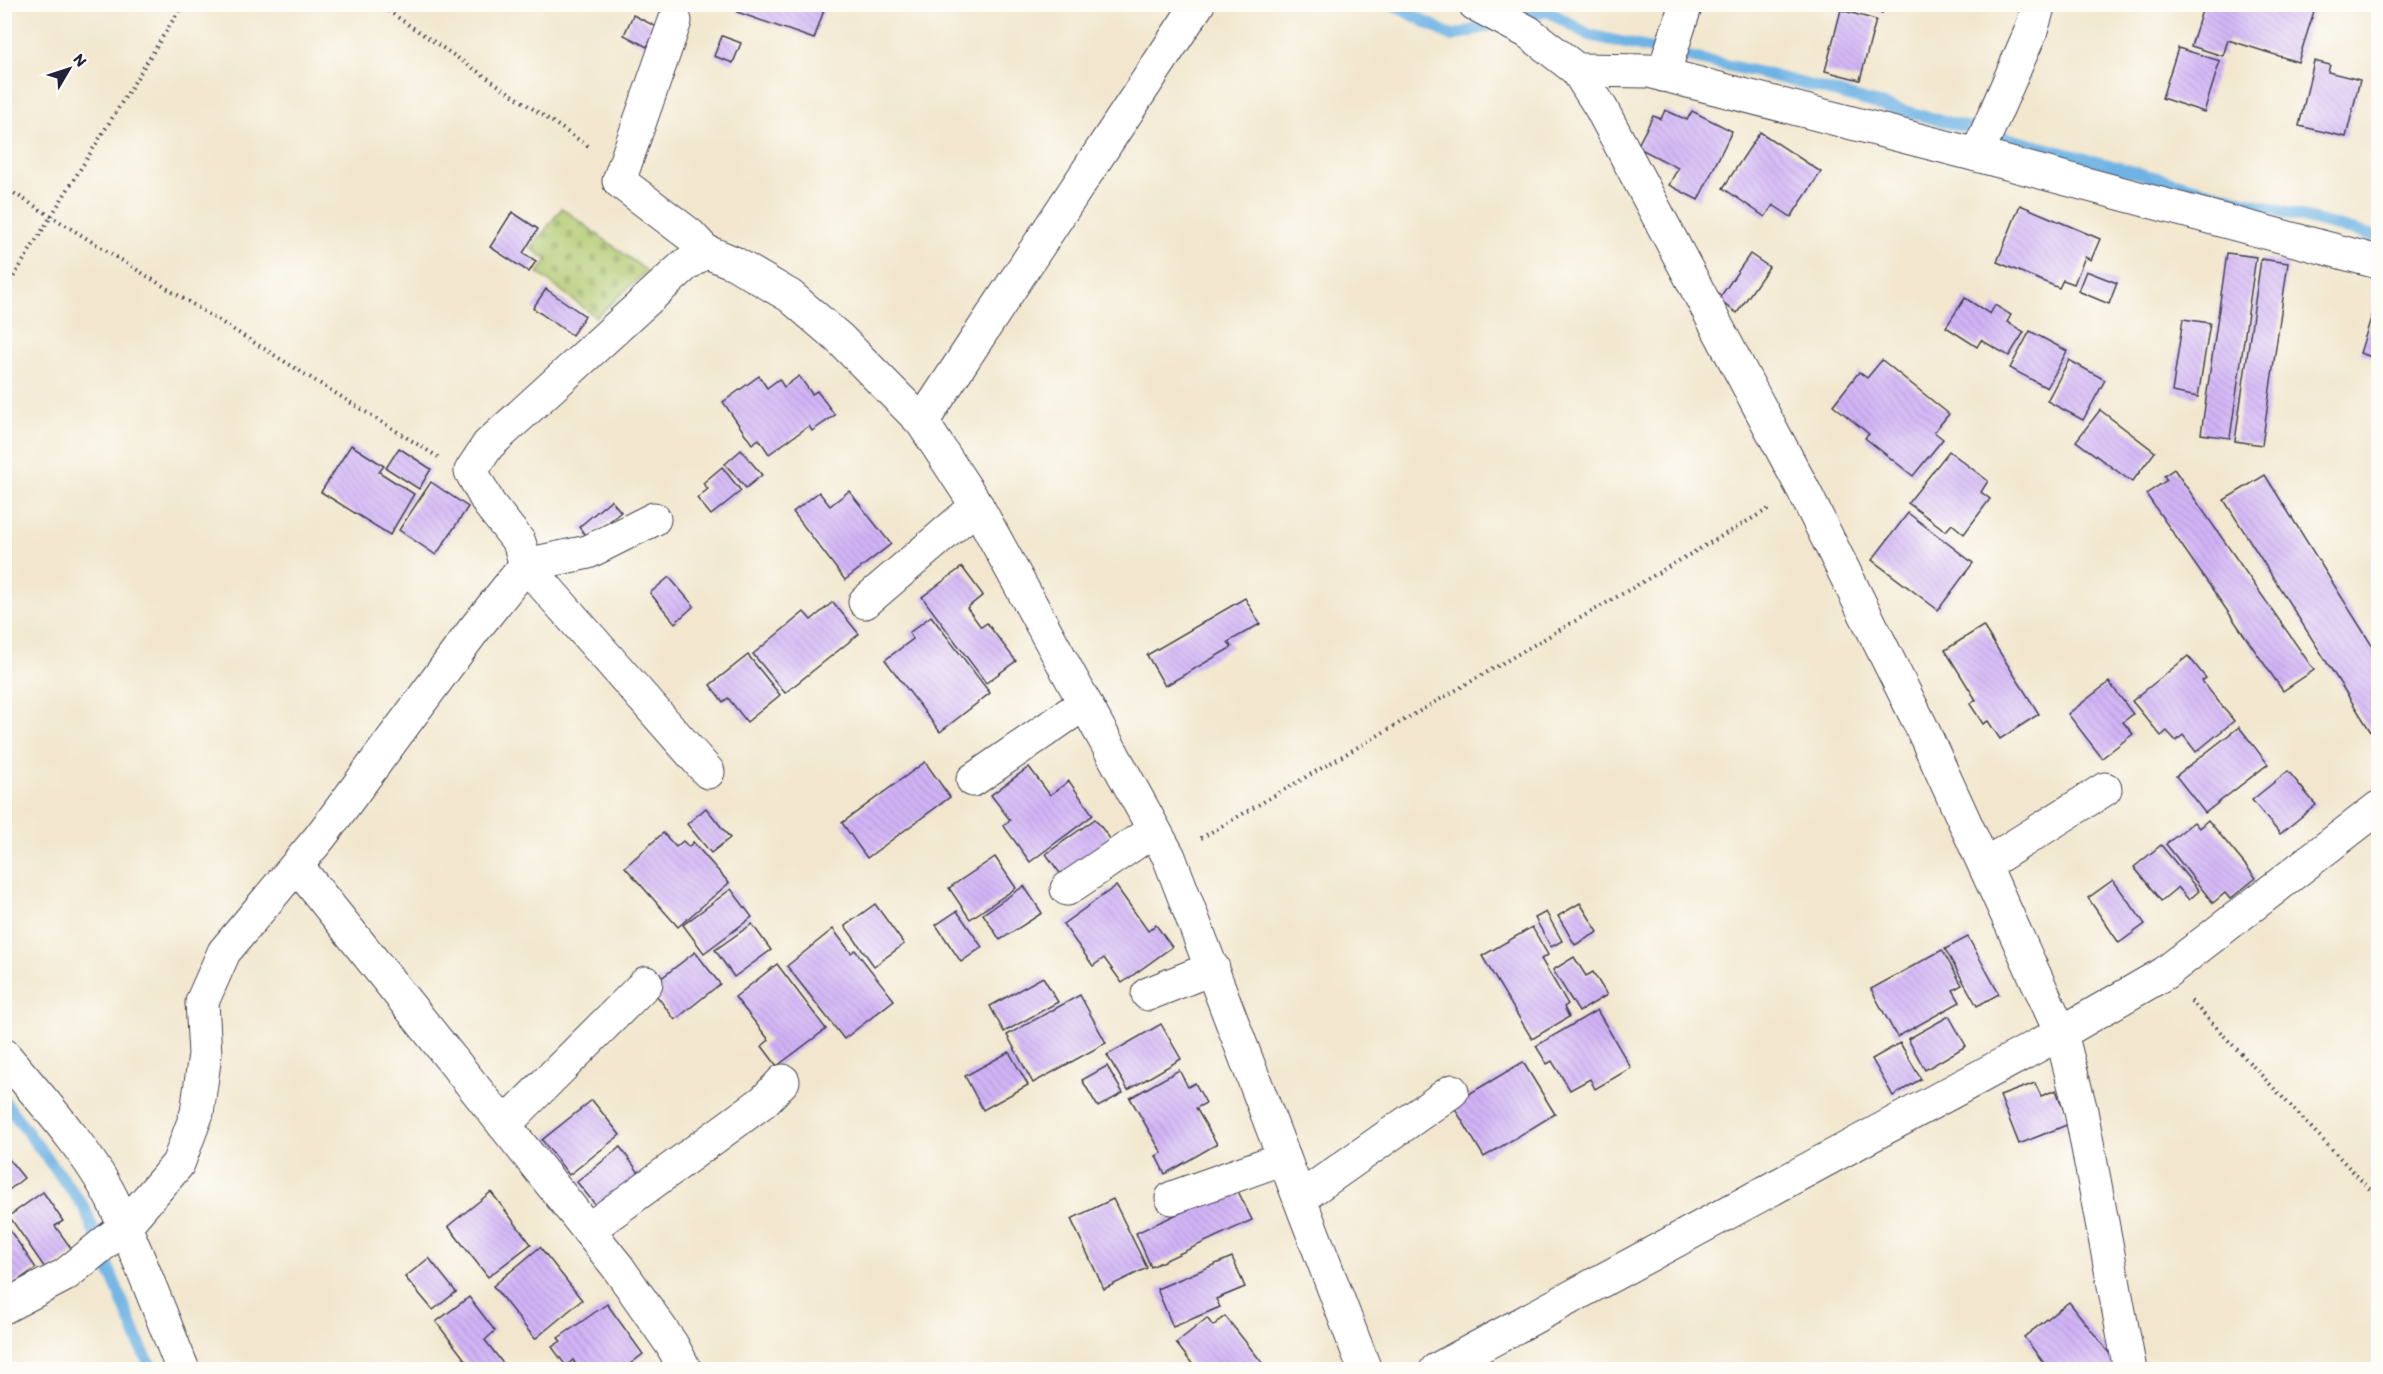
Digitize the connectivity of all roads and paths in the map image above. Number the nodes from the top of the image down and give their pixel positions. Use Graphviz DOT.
graph roads {
  1 [pos="183,4"];
  2 [pos="378,4"];
  3 [pos="1198,4"];
  4 [pos="1475,4"];
  5 [pos="1686,4"];
  6 [pos="2039,4"];
  7 [pos="675,21"];
  8 [pos="1577,70"];
  9 [pos="1663,75"];
  10 [pos="1977,155"];
  11 [pos="621,170"];
  12 [pos="4,187"];
  13 [pos="51,217"];
  14 [pos="705,251"];
  15 [pos="2379,262"];
  16 [pos="4,292"];
  17 [pos="922,422"];
  18 [pos="471,471"];
  19 [pos="1803,489"];
  20 [pos="977,506"];
  21 [pos="654,519"];
  22 [pos="526,565"];
  23 [pos="865,602"];
  24 [pos="1085,703"];
  25 [pos="708,772"];
  26 [pos="973,780"];
  27 [pos="2105,789"];
  28 [pos="2379,808"];
  29 [pos="1162,843"];
  30 [pos="1986,864"];
  31 [pos="297,866"];
  32 [pos="1067,889"];
  33 [pos="1213,968"];
  34 [pos="2165,973"];
  35 [pos="646,983"];
  36 [pos="1148,994"];
  37 [pos="2061,1033"];
  38 [pos="4,1054"];
  39 [pos="783,1081"];
  40 [pos="1452,1091"];
  41 [pos="504,1125"];
  42 [pos="1284,1158"];
  43 [pos="1172,1198"];
  44 [pos="1300,1198"];
  45 [pos="2379,1198"];
  46 [pos="123,1228"];
  47 [pos="588,1230"];
  48 [pos="4,1307"];
  49 [pos="183,1370"];
  50 [pos="685,1370"];
  51 [pos="1365,1370"];
  52 [pos="1436,1370"];
  53 [pos="2130,1370"];
  1 -- 13 [label="path"];
  2 -- 11 [label="path"];
  3 -- 17 [label="street"];
  4 -- 8 [label="street"];
  5 -- 9 [label="street"];
  6 -- 10 [label="street"];
  7 -- 11 [label="street"];
  8 -- 9 [label="street"];
  8 -- 19 [label="street"];
  9 -- 10 [label="street"];
  10 -- 15 [label="street"];
  11 -- 14 [label="street"];
  12 -- 13 [label="path"];
  13 -- 16 [label="path"];
  13 -- 18 [label="path"];
  14 -- 17 [label="street"];
  14 -- 18 [label="street"];
  17 -- 20 [label="street"];
  18 -- 22 [label="street"];
  19 -- 29 [label="path"];
  19 -- 30 [label="street"];
  20 -- 23 [label="street"];
  20 -- 24 [label="street"];
  21 -- 22 [label="street"];
  22 -- 25 [label="street"];
  22 -- 31 [label="street"];
  24 -- 26 [label="street"];
  24 -- 29 [label="street"];
  27 -- 30 [label="street"];
  28 -- 34 [label="street"];
  29 -- 32 [label="street"];
  29 -- 33 [label="street"];
  30 -- 37 [label="street"];
  31 -- 41 [label="street"];
  31 -- 46 [label="street"];
  33 -- 36 [label="street"];
  33 -- 42 [label="street"];
  34 -- 37 [label="street"];
  34 -- 45 [label="path"];
  35 -- 41 [label="street"];
  37 -- 52 [label="street"];
  37 -- 53 [label="street"];
  38 -- 46 [label="street"];
  39 -- 47 [label="street"];
  40 -- 44 [label="street"];
  41 -- 47 [label="street"];
  42 -- 43 [label="street"];
  42 -- 44 [label="street"];
  44 -- 51 [label="street"];
  46 -- 48 [label="street"];
  46 -- 49 [label="street"];
  47 -- 50 [label="street"];
}
